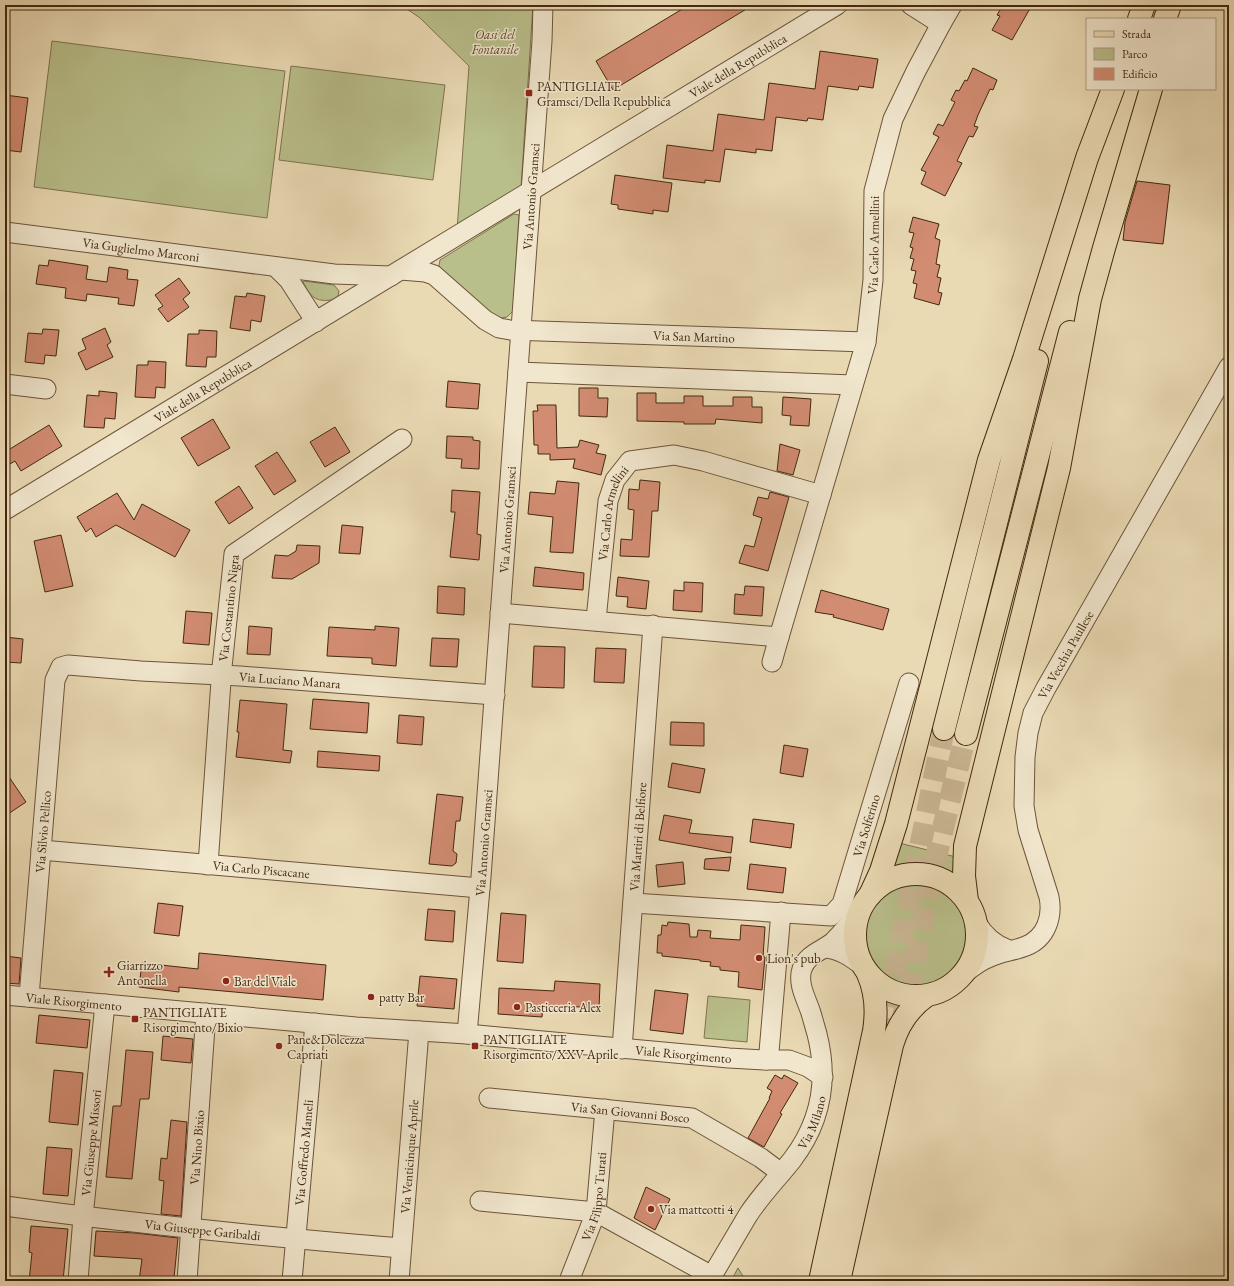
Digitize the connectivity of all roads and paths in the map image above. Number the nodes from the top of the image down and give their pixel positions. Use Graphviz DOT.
graph roads {
  1 [pos="543,5"];
  2 [pos="837,5"];
  3 [pos="911,5"];
  4 [pos="952,5"];
  5 [pos="1144,5"];
  6 [pos="1170,5"];
  7 [pos="1177,5"];
  8 [pos="1139,18"];
  9 [pos="1165,18"];
  10 [pos="1173,18"];
  11 [pos="941,24"];
  12 [pos="1113,90"];
  13 [pos="1116,90"];
  14 [pos="1141,90"];
  15 [pos="1151,90"];
  16 [pos="531,192"];
  17 [pos="5,232"];
  18 [pos="433,250"];
  19 [pos="276,267"];
  20 [pos="396,273"];
  21 [pos="334,274"];
  22 [pos="434,275"];
  23 [pos="346,304"];
  24 [pos="316,322"];
  25 [pos="522,331"];
  26 [pos="866,342"];
  27 [pos="1229,367"];
  28 [pos="518,372"];
  29 [pos="5,384"];
  30 [pos="853,385"];
  31 [pos="46,389"];
  32 [pos="402,439"];
  33 [pos="821,496"];
  34 [pos="5,510"];
  35 [pos="500,613"];
  36 [pos="596,620"];
  37 [pos="653,625"];
  38 [pos="779,637"];
  39 [pos="772,662"];
  40 [pos="62,667"];
  41 [pos="221,675"];
  42 [pos="909,683"];
  43 [pos="495,695"];
  44 [pos="944,729"];
  45 [pos="966,734"];
  46 [pos="41,850"];
  47 [pos="208,865"];
  48 [pos="480,888"];
  49 [pos="967,901"];
  50 [pos="865,902"];
  51 [pos="633,903"];
  52 [pos="781,912"];
  53 [pos="976,922"];
  54 [pos="825,948"];
  55 [pos="1009,950"];
  56 [pos="866,970"];
  57 [pos="962,975"];
  58 [pos="5,995"];
  59 [pos="926,996"];
  60 [pos="29,997"];
  61 [pos="105,1004"];
  62 [pos="206,1013"];
  63 [pos="315,1023"];
  64 [pos="420,1031"];
  65 [pos="467,1034"];
  66 [pos="819,1044"];
  67 [pos="622,1049"];
  68 [pos="766,1060"];
  69 [pos="789,1060"];
  70 [pos="823,1077"];
  71 [pos="488,1098"];
  72 [pos="605,1109"];
  73 [pos="781,1173"];
  74 [pos="480,1201"];
  75 [pos="5,1206"];
  76 [pos="596,1212"];
  77 [pos="83,1217"];
  78 [pos="191,1227"];
  79 [pos="295,1239"];
  80 [pos="401,1248"];
  81 [pos="710,1279"];
  82 [pos="78,1281"];
  83 [pos="187,1281"];
  84 [pos="292,1281"];
  85 [pos="398,1281"];
  86 [pos="569,1281"];
  87 [pos="820,1281"];
  88 [pos="839,1281"];
  1 -- 16 [label="street, Via Antonio Gramsci"];
  2 -- 16 [label="street, Viale della Repubblica"];
  3 -- 11 [label="street"];
  4 -- 11 [label="street, Via Carlo Armellini"];
  5 -- 8 [label="main road"];
  6 -- 9 [label="main road"];
  7 -- 10 [label="main road"];
  11 -- 26 [label="street, Via Carlo Armellini"];
  12 -- 50 [label="main road"];
  13 -- 44 [label="main road"];
  14 -- 45 [label="main road"];
  15 -- 49 [label="main road"];
  16 -- 18 [label="street, Viale della Repubblica"];
  16 -- 25 [label="street, Via Antonio Gramsci"];
  17 -- 19 [label="street, Via Guglielmo Marconi"];
  18 -- 20 [label="street, Viale della Repubblica"];
  18 -- 22 [label="street"];
  19 -- 21 [label="street, Via Guglielmo Marconi"];
  19 -- 24 [label="street"];
  20 -- 21 [label="street, Via Guglielmo Marconi"];
  20 -- 22 [label="street"];
  20 -- 23 [label="street, Viale della Repubblica"];
  21 -- 23 [label="street"];
  22 -- 25 [label="street"];
  23 -- 24 [label="street, Viale della Repubblica"];
  24 -- 34 [label="street, Viale della Repubblica"];
  25 -- 26 [label="street, Via San Martino"];
  25 -- 28 [label="street, Via Antonio Gramsci"];
  26 -- 30 [label="street, Via Carlo Armellini"];
  27 -- 55 [label="street, Via Vecchia Paullese"];
  28 -- 30 [label="street"];
  28 -- 35 [label="street, Via Antonio Gramsci"];
  29 -- 31 [label="street"];
  30 -- 33 [label="street, Via Carlo Armellini"];
  32 -- 41 [label="street, Via Costantino Nigra"];
  33 -- 36 [label="street, Via Carlo Armellini"];
  33 -- 38 [label="street, Via Carlo Armellini"];
  35 -- 36 [label="street"];
  35 -- 43 [label="street, Via Antonio Gramsci"];
  36 -- 37 [label="street"];
  37 -- 38 [label="street"];
  37 -- 51 [label="street, Via Martiri di Belfiore"];
  38 -- 39 [label="street, Via Carlo Armellini"];
  40 -- 41 [label="street, Via Luciano Manara"];
  40 -- 46 [label="street, Via Silvio Pellico"];
  41 -- 43 [label="street, Via Luciano Manara"];
  41 -- 47 [label="street, Via Costantino Nigra"];
  42 -- 52 [label="street, Via Solferino"];
  43 -- 48 [label="street, Via Antonio Gramsci"];
  46 -- 47 [label="street, Via Carlo Piscacane"];
  46 -- 60 [label="street, Via Silvio Pellico"];
  47 -- 48 [label="street, Via Carlo Piscacane"];
  48 -- 65 [label="street, Via Antonio Gramsci"];
  49 -- 50 [label="main road"];
  49 -- 53 [label="main road"];
  50 -- 54 [label="street, Via Milano"];
  50 -- 56 [label="main road"];
  51 -- 52 [label="street, Via Solferino"];
  51 -- 67 [label="street, Via Martiri di Belfiore"];
  52 -- 68 [label="street"];
  53 -- 55 [label="street"];
  53 -- 57 [label="main road"];
  54 -- 56 [label="street"];
  54 -- 66 [label="street, Via Milano"];
  55 -- 57 [label="street, Via Vecchia Paullese"];
  56 -- 59 [label="main road"];
  56 -- 87 [label="main road"];
  57 -- 59 [label="main road"];
  58 -- 60 [label="street, Viale Risorgimento"];
  59 -- 88 [label="main road"];
  60 -- 61 [label="street, Viale Risorgimento"];
  61 -- 62 [label="street, Viale Risorgimento"];
  61 -- 77 [label="street, Via Giuseppe Missori"];
  62 -- 63 [label="street, Viale Risorgimento"];
  62 -- 78 [label="street, Via Nino Bixio"];
  63 -- 64 [label="street, Viale Risorgimento"];
  63 -- 79 [label="street, Via Goffredo Mameli"];
  64 -- 65 [label="street, Viale Risorgimento"];
  64 -- 80 [label="street, Via Venticinque Aprile"];
  65 -- 67 [label="street, Viale Risorgimento"];
  66 -- 69 [label="street, Viale Risorgimento"];
  66 -- 70 [label="street, Via Milano"];
  67 -- 68 [label="street, Viale Risorgimento"];
  68 -- 69 [label="street, Viale Risorgimento"];
  69 -- 70 [label="street, Viale Risorgimento"];
  70 -- 73 [label="street, Via Milano"];
  71 -- 72 [label="street, Via San Giovanni Bosco"];
  72 -- 73 [label="street, Via San Giovanni Bosco"];
  72 -- 76 [label="street, Via Filippo Turati"];
  73 -- 81 [label="street, Via Milano"];
  74 -- 76 [label="street"];
  75 -- 77 [label="street, Via Giuseppe Garibaldi"];
  76 -- 81 [label="street"];
  76 -- 86 [label="street, Via Filippo Turati"];
  77 -- 78 [label="street, Via Giuseppe Garibaldi"];
  77 -- 82 [label="street, Via Giuseppe Missori"];
  78 -- 79 [label="street, Via Giuseppe Garibaldi"];
  78 -- 83 [label="street, Via Nino Bixio"];
  79 -- 80 [label="street, Via Giuseppe Garibaldi"];
  79 -- 84 [label="street, Via Goffredo Mameli"];
  80 -- 85 [label="street, Via Venticinque Aprile"];
}
